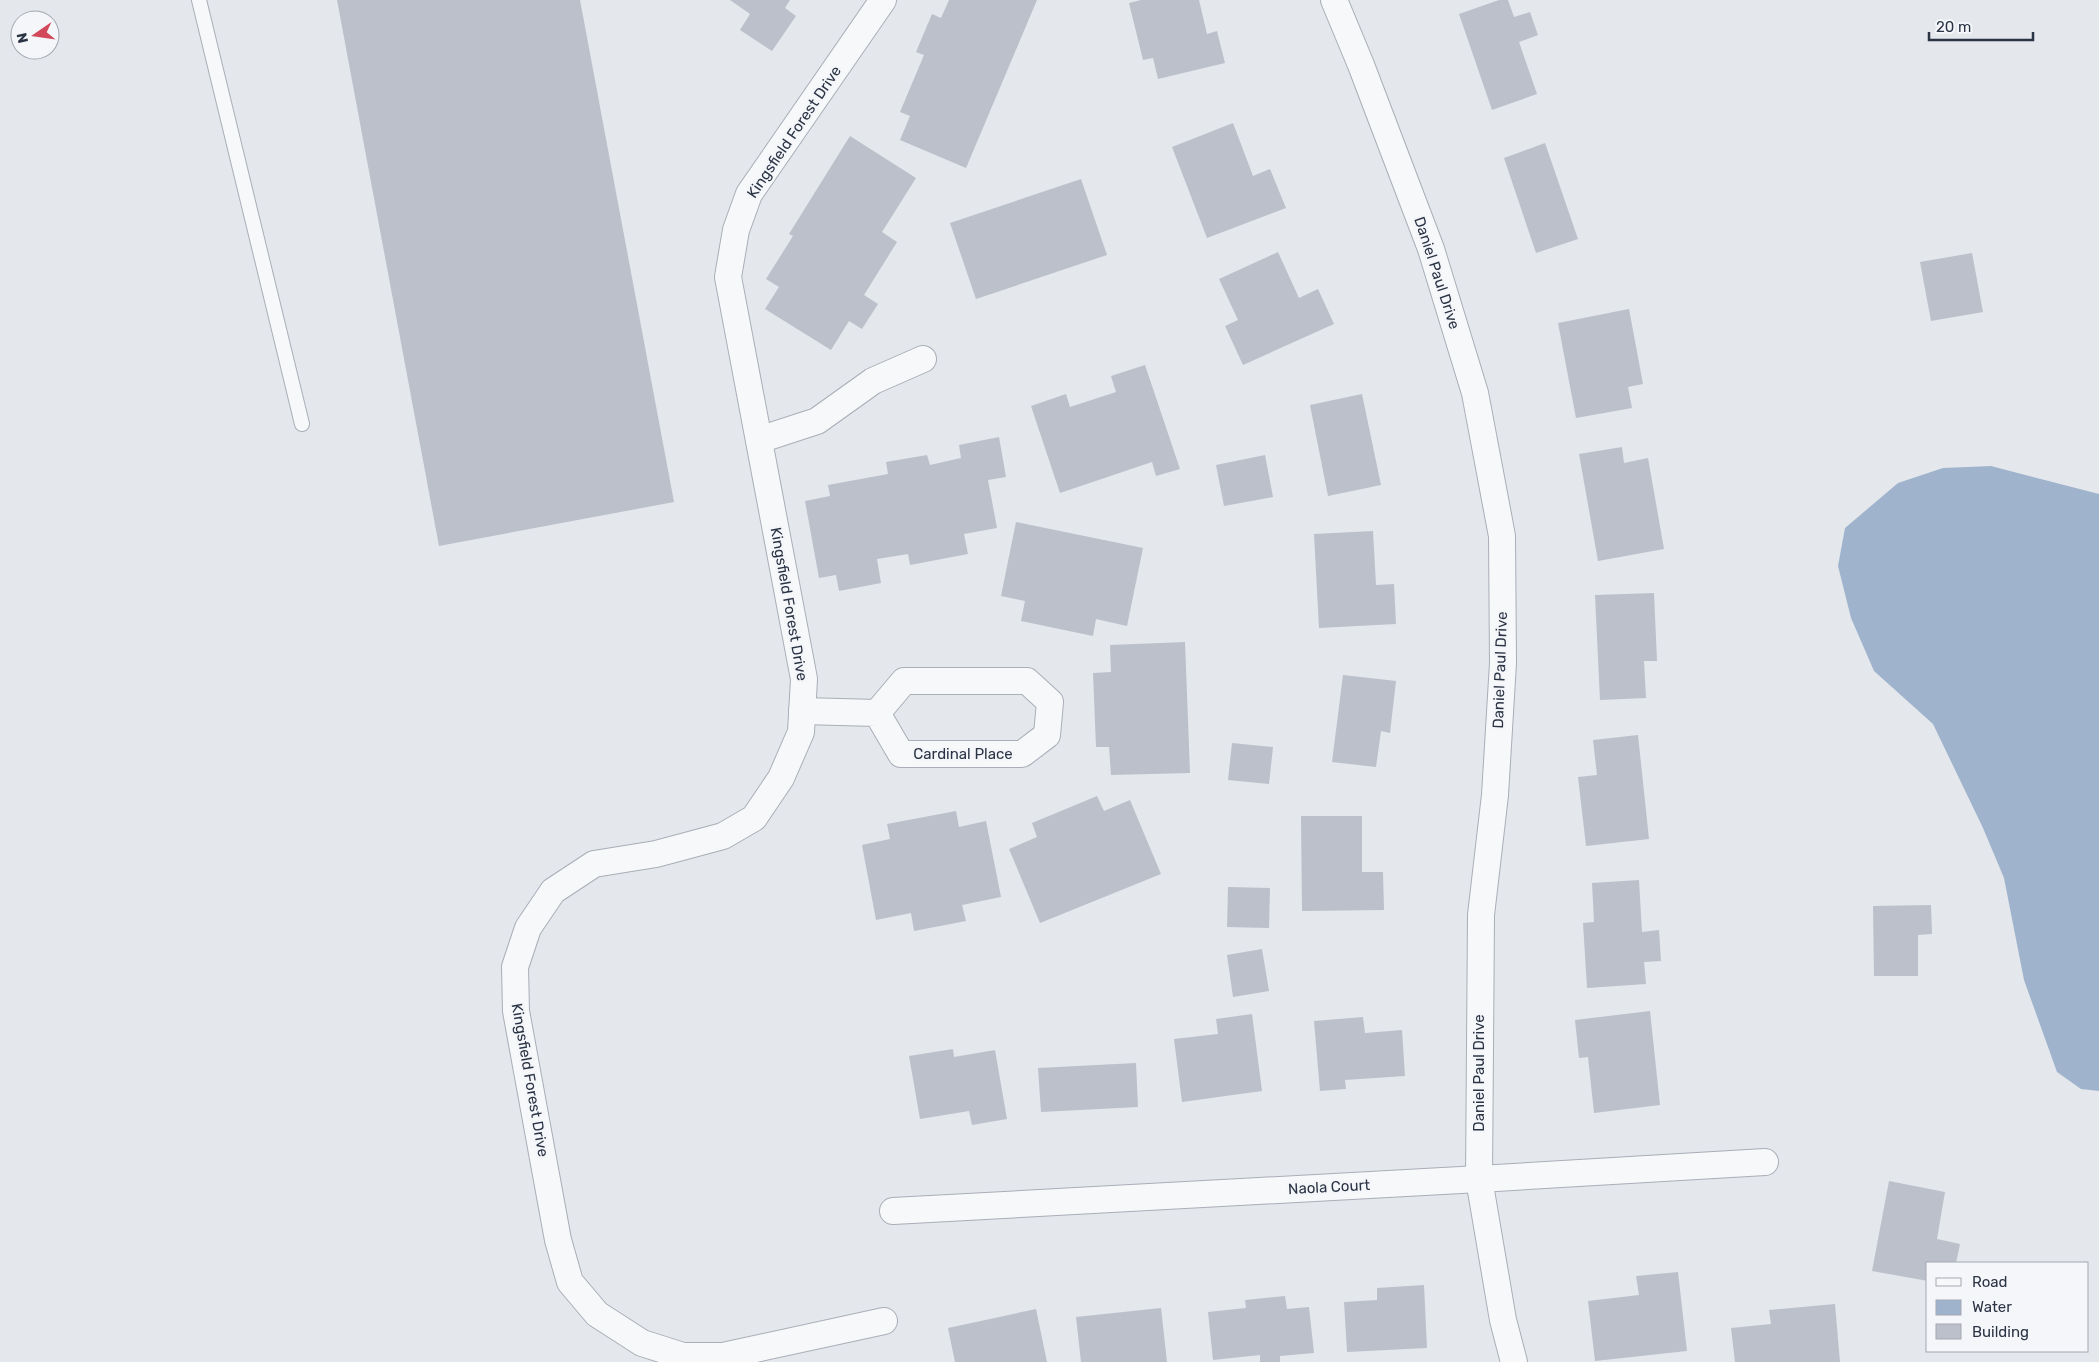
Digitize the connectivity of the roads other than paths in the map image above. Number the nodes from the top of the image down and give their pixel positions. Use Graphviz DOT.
graph roads {
  1 [pos="198,0"];
  2 [pos="883,0"];
  3 [pos="1334,0"];
  4 [pos="923,359"];
  5 [pos="302,424"];
  6 [pos="759,440"];
  7 [pos="802,711"];
  8 [pos="877,713"];
  9 [pos="1765,1162"];
  10 [pos="1479,1180"];
  11 [pos="893,1211"];
  12 [pos="884,1321"];
  13 [pos="1514,1362"];
  1 -- 5 [label="lane"];
  2 -- 6 [label="street, Kingsfield Forest Drive"];
  3 -- 10 [label="street, Daniel Paul Drive"];
  4 -- 6 [label="street"];
  6 -- 7 [label="street, Kingsfield Forest Drive"];
  7 -- 8 [label="street"];
  7 -- 12 [label="street, Kingsfield Forest Drive"];
  8 -- 8 [label="street, Cardinal Place"];
  9 -- 10 [label="street, Naola Court"];
  10 -- 11 [label="street, Naola Court"];
  10 -- 13 [label="street, Daniel Paul Drive"];
}
